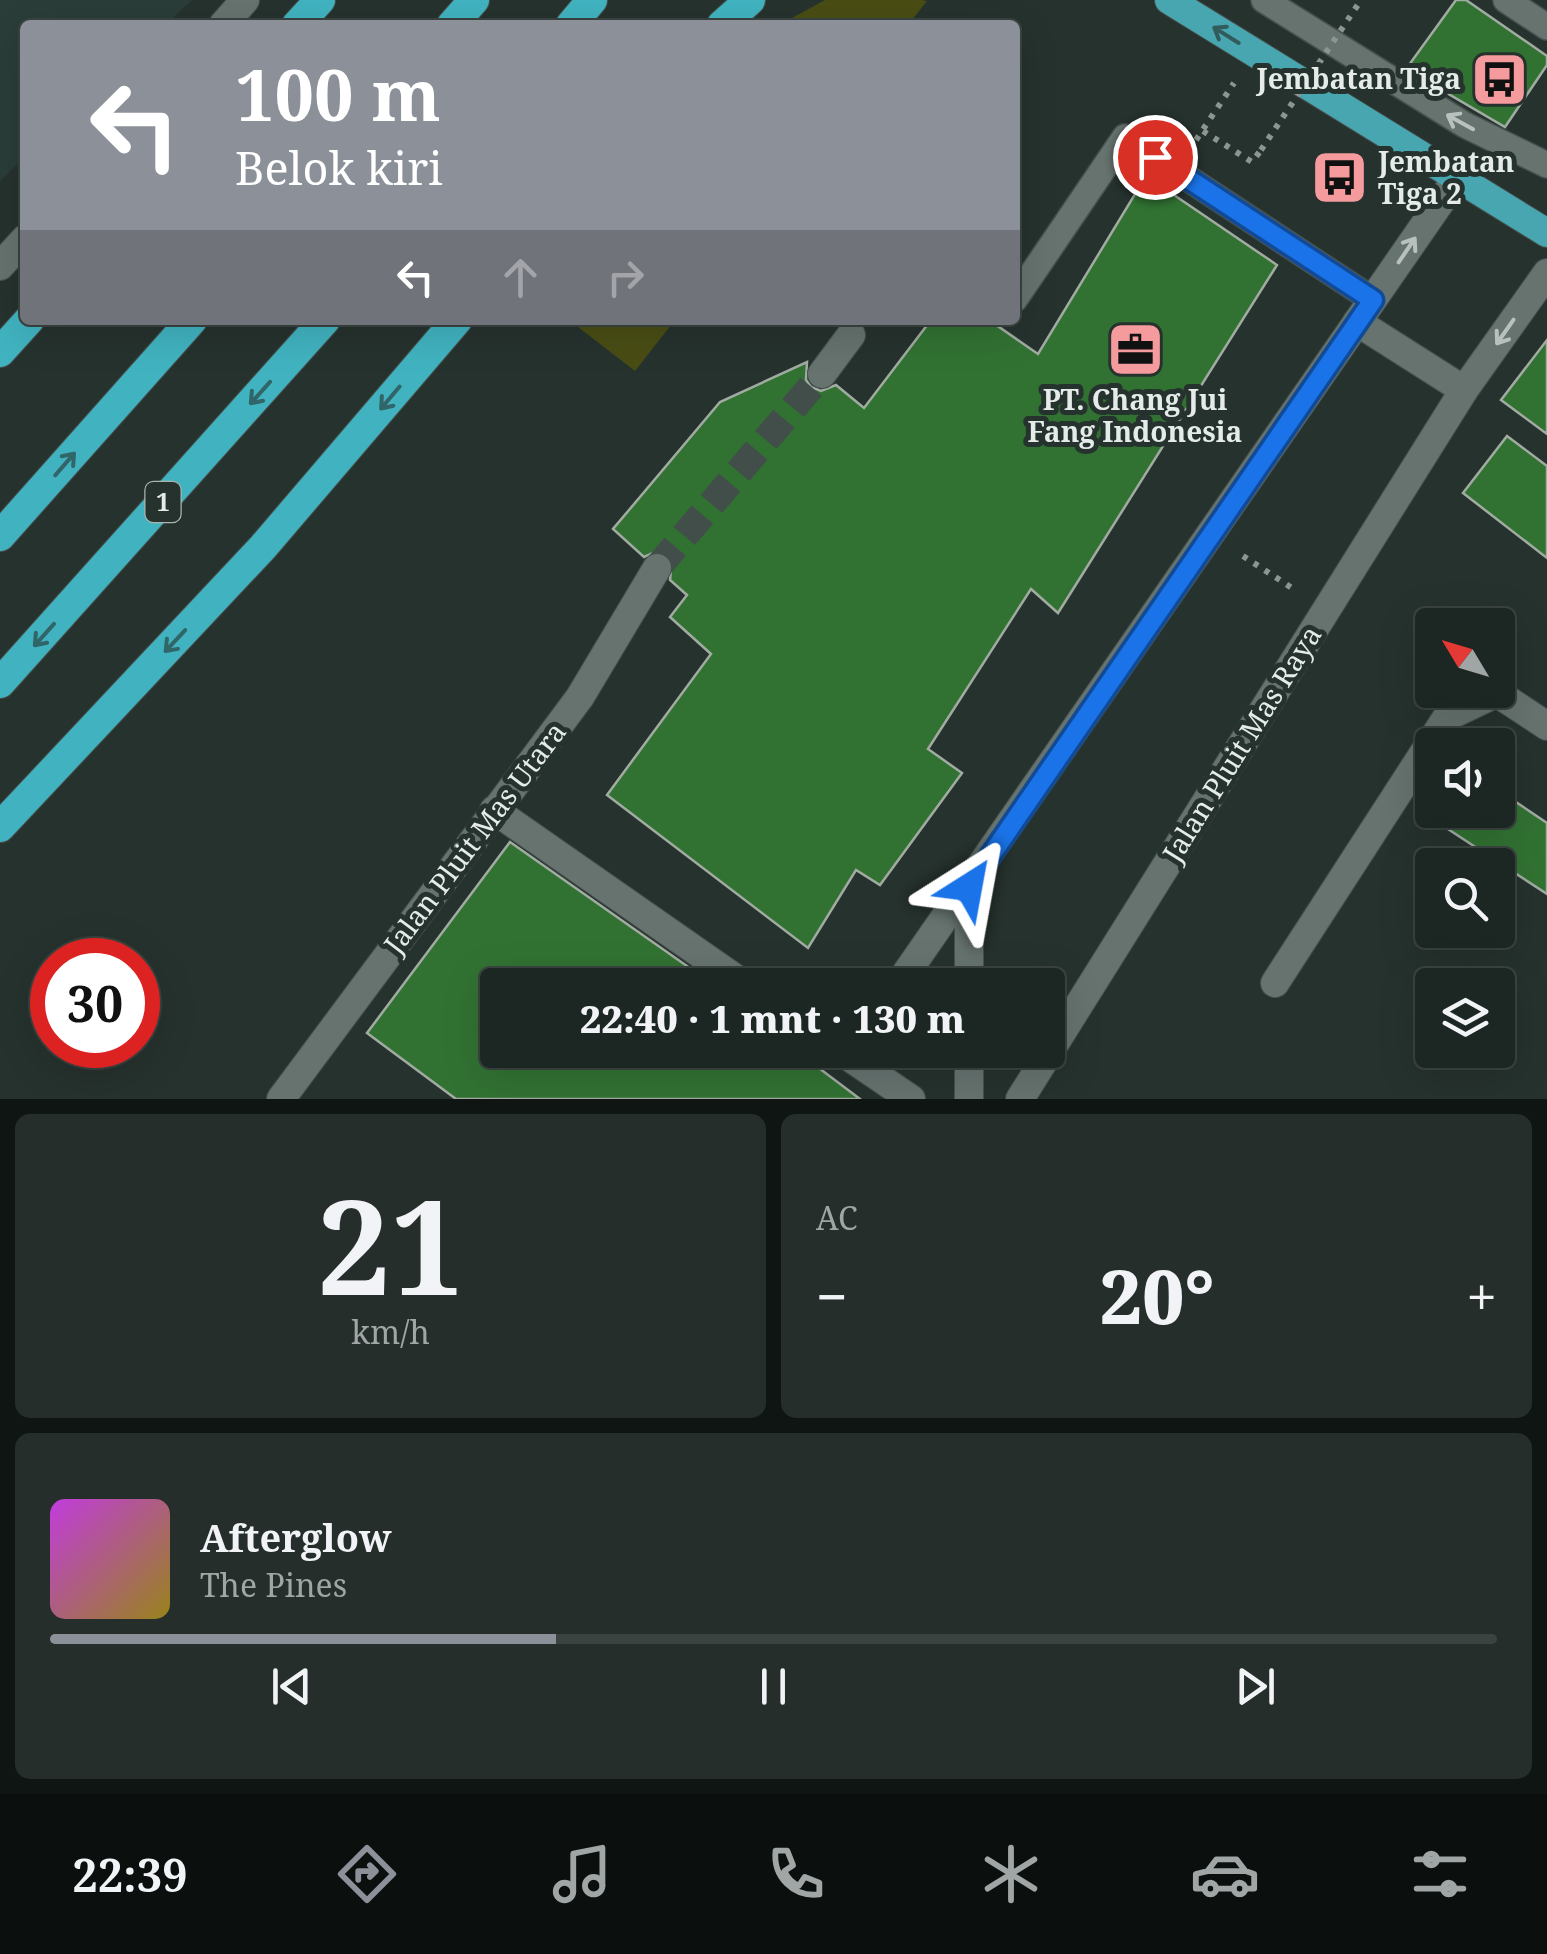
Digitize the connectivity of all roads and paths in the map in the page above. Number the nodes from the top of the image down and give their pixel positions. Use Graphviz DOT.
graph roads {
  1 [pos="246,0"];
  2 [pos="320,0"];
  3 [pos="474,0"];
  4 [pos="592,0"];
  5 [pos="750,0"];
  6 [pos="1169,0"];
  7 [pos="1264,0"];
  8 [pos="1361,0"];
  9 [pos="1506,0"];
  10 [pos="228,20"];
  11 [pos="302,20"];
  12 [pos="456,20"];
  13 [pos="576,20"];
  14 [pos="728,20"];
  15 [pos="1547,26"];
  16 [pos="1254,52"];
  17 [pos="1547,165"];
  18 [pos="1457,178"];
  19 [pos="1547,233"];
  20 [pos="20,244"];
  21 [pos="0,266"];
  22 [pos="1547,273"];
  23 [pos="1020,291"];
  24 [pos="1365,311"];
  25 [pos="24,325"];
  26 [pos="188,325"];
  27 [pos="322,325"];
  28 [pos="452,325"];
  29 [pos="852,335"];
  30 [pos="0,352"];
  31 [pos="822,374"];
  32 [pos="1464,390"];
  33 [pos="1210,535"];
  34 [pos="0,536"];
  35 [pos="657,568"];
  36 [pos="1326,610"];
  37 [pos="0,683"];
  38 [pos="1547,726"];
  39 [pos="494,810"];
  40 [pos="0,826"];
  41 [pos="969,887"];
  42 [pos="722,968"];
  43 [pos="910,968"];
  44 [pos="969,968"];
  45 [pos="1275,982"];
  46 [pos="867,1068"];
  47 [pos="969,1068"];
  48 [pos="296,1094"];
  49 [pos="911,1099"];
  50 [pos="968,1099"];
  51 [pos="1020,1099"];
  1 -- 10 [label="street"];
  2 -- 11 [label="highway"];
  3 -- 12 [label="highway"];
  4 -- 13 [label="highway"];
  5 -- 14 [label="highway"];
  16 -- 6 [label="highway, one-way"];
  17 -- 7 [label="lane, one-way"];
  8 -- 16 [label="path, bridge"];
  9 -- 15 [label="lane"];
  16 -- 18 [label="highway"];
  18 -- 19 [label="highway"];
  24 -- 18 [label="street, one-way"];
  20 -- 21 [label="street"];
  22 -- 32 [label="street, Jalan Pluit Mas Raya, one-way"];
  23 -- 24 [label="lane"];
  24 -- 32 [label="street"];
  24 -- 33 [label="street"];
  25 -- 30 [label="highway"];
  34 -- 26 [label="highway, one-way"];
  27 -- 37 [label="highway, 1, one-way"];
  28 -- 40 [label="highway, one-way"];
  29 -- 31 [label="street"];
  32 -- 36 [label="street, Jalan Pluit Mas Raya"];
  33 -- 36 [label="path"];
  33 -- 41 [label="street"];
  35 -- 39 [label="street, Jalan Pluit Mas Utara"];
  36 -- 51 [label="street, Jalan Pluit Mas Raya"];
  38 -- 45 [label="street"];
  39 -- 42 [label="street"];
  39 -- 48 [label="street, Jalan Pluit Mas Utara"];
  41 -- 43 [label="street"];
  41 -- 44 [label="street"];
  46 -- 49 [label="street"];
  47 -- 50 [label="street"];
}
